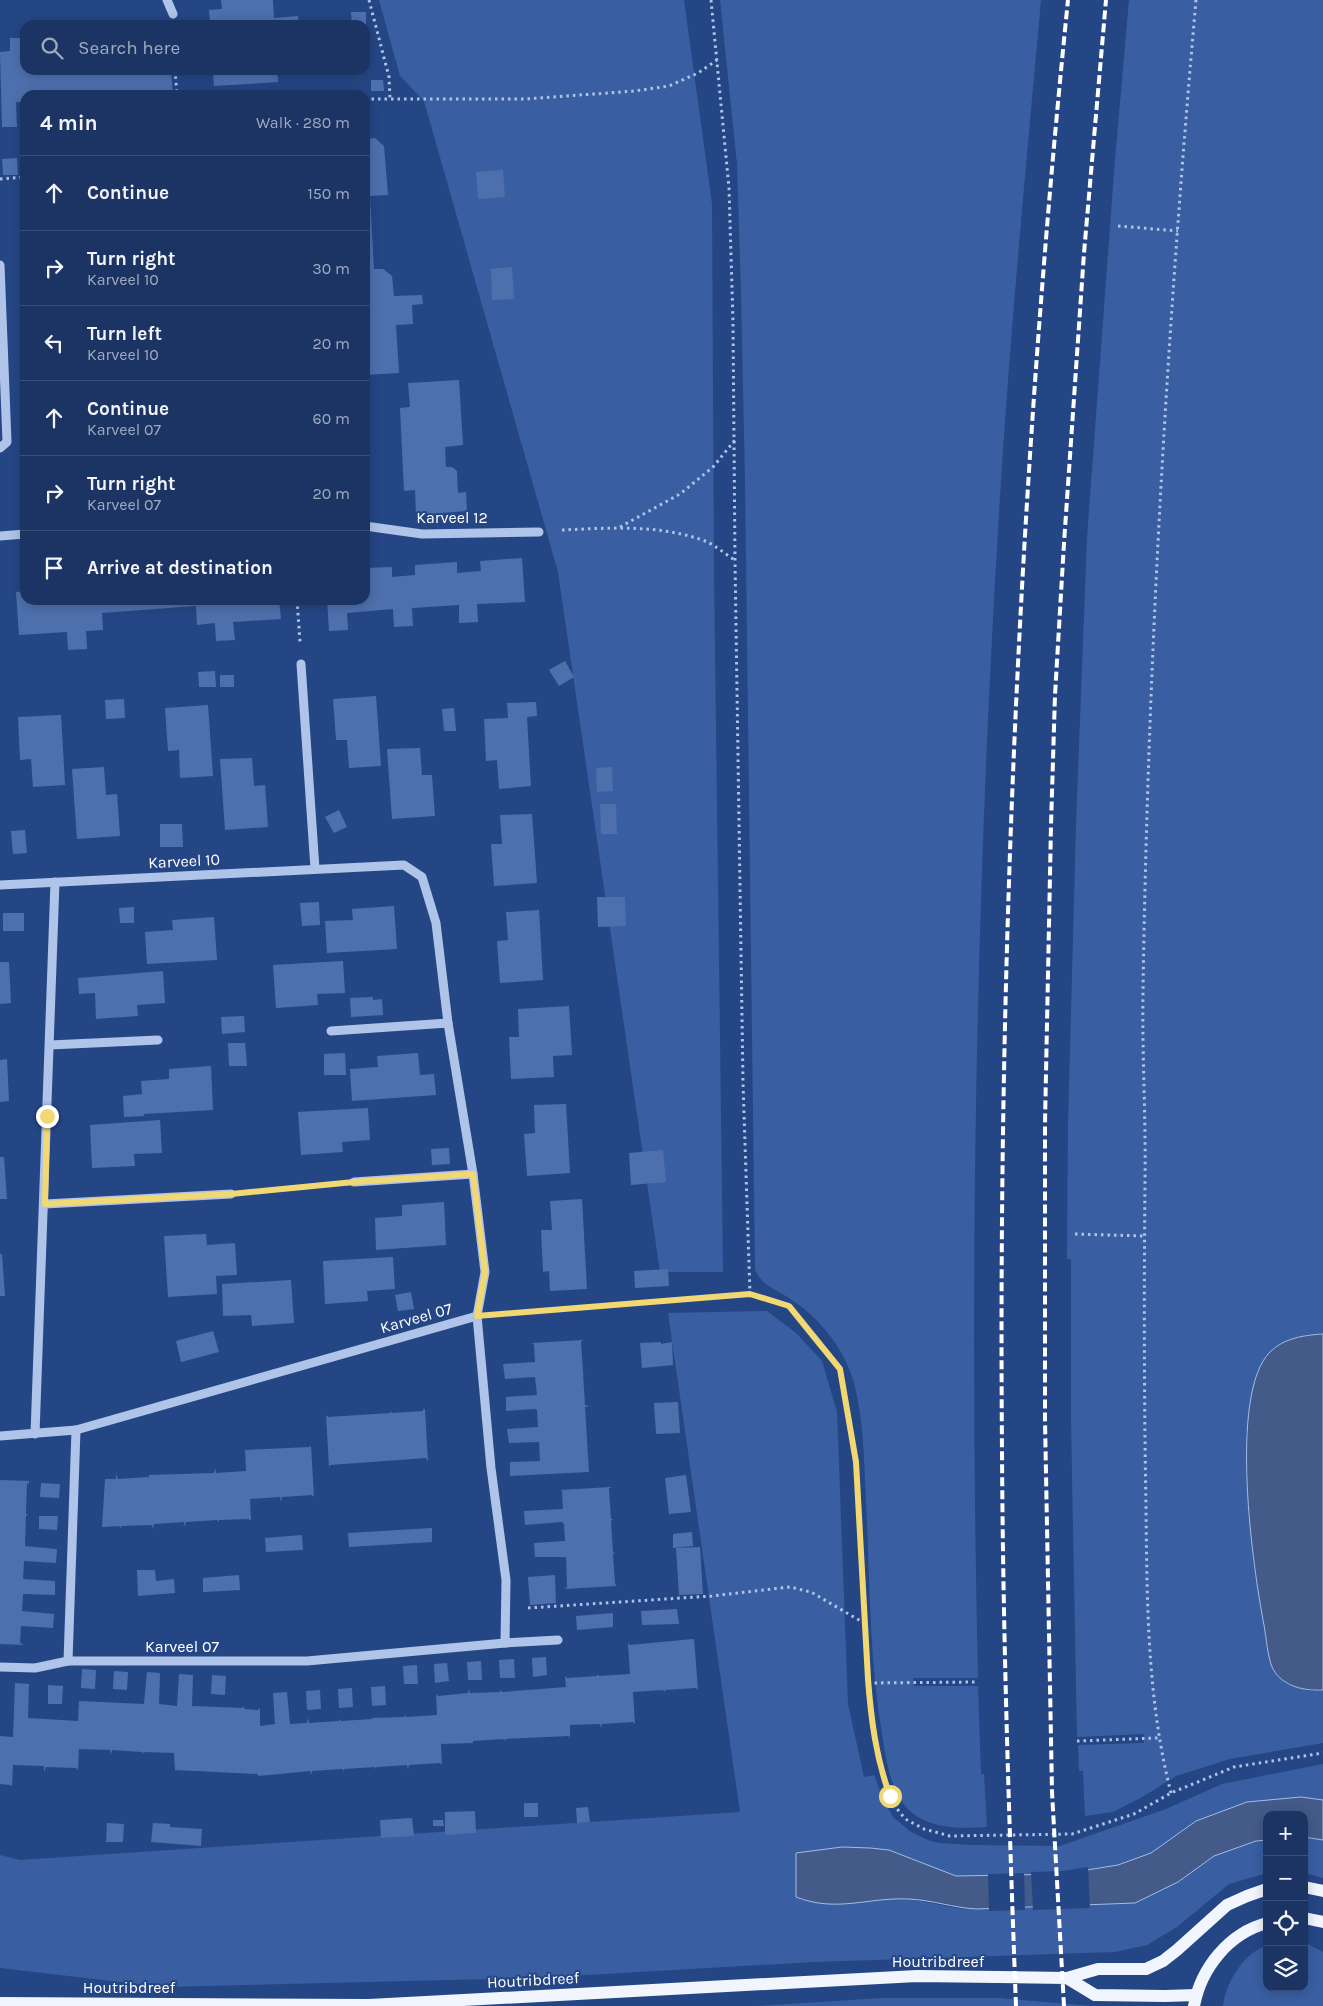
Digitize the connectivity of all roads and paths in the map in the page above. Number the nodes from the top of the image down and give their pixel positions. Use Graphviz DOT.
graph roads {
  1 [pos="167,0"];
  2 [pos="369,0"];
  3 [pos="711,0"];
  4 [pos="1196,0"];
  5 [pos="173,14"];
  6 [pos="717,59"];
  7 [pos="175,75"];
  8 [pos="177,90"];
  9 [pos="390,98"];
  10 [pos="370,100"];
  11 [pos="20,177"];
  12 [pos="0,179"];
  13 [pos="1118,226"];
  14 [pos="1178,231"];
  15 [pos="0,265"];
  16 [pos="734,440"];
  17 [pos="0,448"];
  18 [pos="370,527"];
  19 [pos="619,528"];
  20 [pos="539,532"];
  21 [pos="20,534"];
  22 [pos="0,536"];
  23 [pos="734,560"];
  24 [pos="297,605"];
  25 [pos="301,664"];
  26 [pos="315,869"];
  27 [pos="55,882"];
  28 [pos="0,885"];
  29 [pos="448,1023"];
  30 [pos="331,1031"];
  31 [pos="158,1040"];
  32 [pos="50,1045"];
  33 [pos="473,1174"];
  34 [pos="354,1182"];
  35 [pos="231,1194"];
  36 [pos="45,1204"];
  37 [pos="1075,1234"];
  38 [pos="1143,1236"];
  39 [pos="750,1294"];
  40 [pos="477,1316"];
  41 [pos="76,1430"];
  42 [pos="35,1434"];
  43 [pos="0,1436"];
  44 [pos="505,1610"];
  45 [pos="864,1623"];
  46 [pos="558,1640"];
  47 [pos="505,1643"];
  48 [pos="68,1661"];
  49 [pos="0,1667"];
  50 [pos="978,1682"];
  51 [pos="868,1683"];
  52 [pos="1158,1738"];
  53 [pos="1078,1740"];
  54 [pos="1323,1753"];
  55 [pos="1170,1793"];
  56 [pos="1308,1889"];
  57 [pos="1263,1891"];
  58 [pos="1323,1891"];
  59 [pos="1308,1919"];
  60 [pos="1323,1922"];
  61 [pos="1263,1924"];
  62 [pos="1067,1978"];
  63 [pos="1195,2000"];
  64 [pos="0,2003"];
  1 -- 5 [label="street"];
  2 -- 9 [label="path"];
  3 -- 6 [label="path"];
  4 -- 14 [label="path"];
  6 -- 9 [label="path"];
  6 -- 16 [label="path"];
  7 -- 8 [label="path"];
  9 -- 10 [label="path"];
  11 -- 12 [label="path"];
  13 -- 14 [label="path"];
  14 -- 38 [label="path"];
  15 -- 17 [label="street"];
  16 -- 19 [label="path"];
  16 -- 23 [label="path"];
  18 -- 20 [label="street, Karveel 12"];
  19 -- 20 [label="path"];
  19 -- 23 [label="path"];
  21 -- 22 [label="street"];
  23 -- 39 [label="path"];
  24 -- 25 [label="path"];
  25 -- 26 [label="street"];
  26 -- 27 [label="street, Karveel 10"];
  26 -- 29 [label="street, Karveel 10"];
  27 -- 28 [label="street, Karveel 10"];
  27 -- 32 [label="street"];
  29 -- 30 [label="street"];
  29 -- 33 [label="street, Karveel 10"];
  31 -- 32 [label="street"];
  32 -- 36 [label="street"];
  33 -- 34 [label="street"];
  33 -- 40 [label="street, Karveel 10"];
  34 -- 35 [label="path"];
  35 -- 36 [label="street"];
  36 -- 42 [label="street"];
  37 -- 38 [label="path"];
  38 -- 52 [label="path"];
  39 -- 40 [label="path"];
  39 -- 45 [label="path"];
  40 -- 41 [label="street, Karveel 07"];
  40 -- 44 [label="street, Karveel 07"];
  41 -- 42 [label="street, Karveel 07"];
  41 -- 48 [label="street"];
  42 -- 43 [label="street, Karveel 07"];
  44 -- 45 [label="path"];
  44 -- 47 [label="street, Karveel 07"];
  45 -- 51 [label="path"];
  46 -- 47 [label="street, Karveel 07"];
  47 -- 48 [label="street, Karveel 07"];
  48 -- 49 [label="street, Karveel 07"];
  50 -- 51 [label="path"];
  51 -- 55 [label="path"];
  52 -- 53 [label="path"];
  52 -- 55 [label="path"];
  54 -- 55 [label="path"];
  56 -- 58 [label="main road"];
  57 -- 62 [label="main road, Houtribdreef"];
  59 -- 60 [label="main road"];
  61 -- 63 [label="main road"];
  62 -- 63 [label="main road, Houtribdreef"];
  62 -- 64 [label="main road, Houtribdreef"];
}
